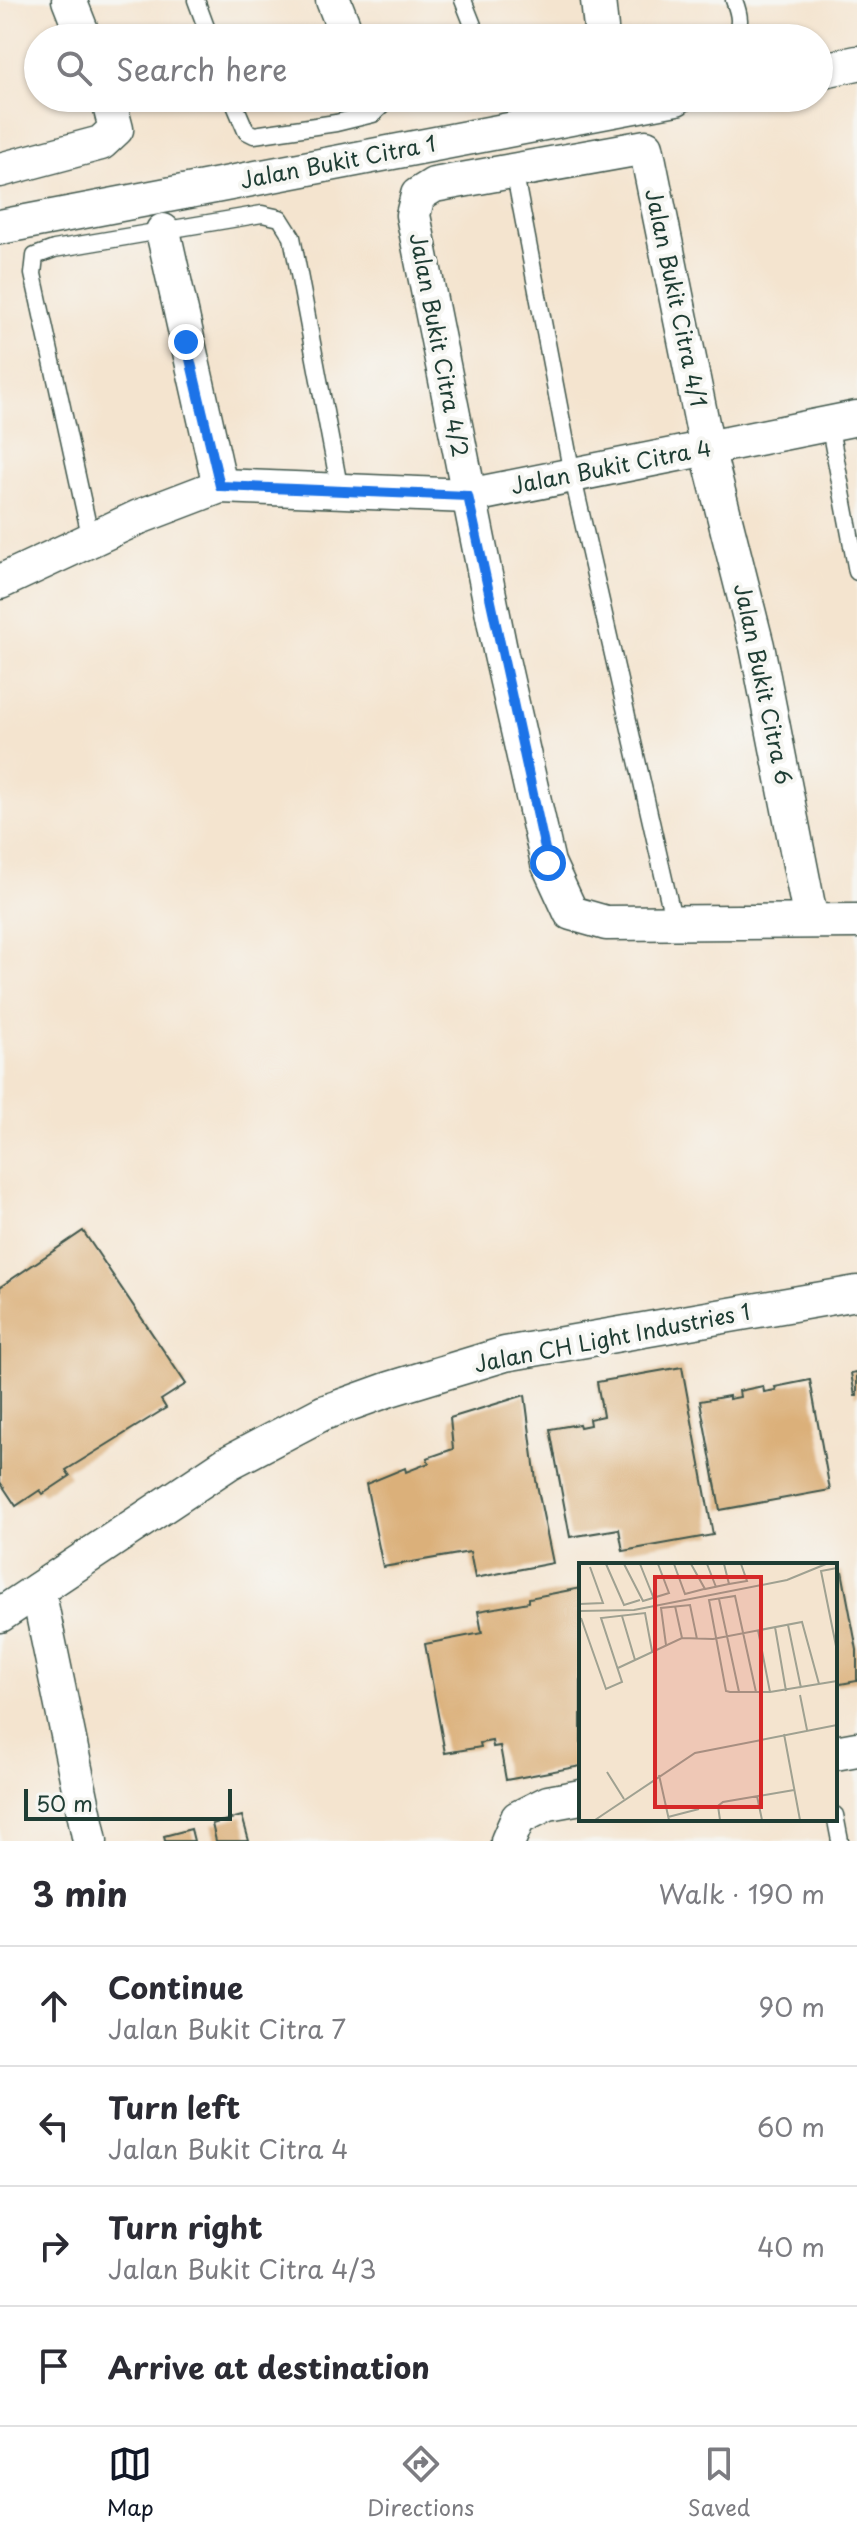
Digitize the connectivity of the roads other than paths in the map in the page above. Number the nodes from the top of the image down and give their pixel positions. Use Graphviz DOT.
graph roads {
  1 [pos="69,0"];
  2 [pos="196,0"];
  3 [pos="333,0"];
  4 [pos="463,0"];
  5 [pos="598,0"];
  6 [pos="734,0"];
  7 [pos="78,24"];
  8 [pos="205,24"];
  9 [pos="342,24"];
  10 [pos="472,24"];
  11 [pos="601,24"];
  12 [pos="739,24"];
  13 [pos="857,63"];
  14 [pos="833,68"];
  15 [pos="112,112"];
  16 [pos="238,112"];
  17 [pos="375,112"];
  18 [pos="603,112"];
  19 [pos="0,170"];
  20 [pos="514,170"];
  21 [pos="0,227"];
  22 [pos="163,231"];
  23 [pos="843,420"];
  24 [pos="707,448"];
  25 [pos="572,474"];
  26 [pos="220,486"];
  27 [pos="340,491"];
  28 [pos="468,496"];
  29 [pos="91,540"];
  30 [pos="857,572"];
  31 [pos="0,582"];
  32 [pos="811,921"];
  33 [pos="857,921"];
  34 [pos="674,923"];
  35 [pos="857,1293"];
  36 [pos="38,1590"];
  37 [pos="0,1615"];
  38 [pos="857,1749"];
  39 [pos="837,1753"];
  40 [pos="579,1797"];
  41 [pos="836,1821"];
  42 [pos="90,1841"];
  43 [pos="508,1841"];
  44 [pos="840,1841"];
  1 -- 7 [label="street"];
  2 -- 8 [label="lane"];
  3 -- 9 [label="street"];
  4 -- 10 [label="lane"];
  5 -- 11 [label="street"];
  6 -- 12 [label="lane"];
  13 -- 14 [label="street"];
  15 -- 19 [label="street"];
  16 -- 17 [label="lane"];
  18 -- 21 [label="street, Jalan Bukit Citra 1"];
  20 -- 24 [label="street, Jalan Bukit Citra 4/1"];
  20 -- 25 [label="lane"];
  20 -- 28 [label="street, Jalan Bukit Citra 4/2"];
  22 -- 26 [label="street"];
  22 -- 27 [label="lane"];
  22 -- 29 [label="lane"];
  23 -- 24 [label="street, Jalan Bukit Citra 4"];
  23 -- 30 [label="lane"];
  24 -- 25 [label="street, Jalan Bukit Citra 4"];
  24 -- 32 [label="street, Jalan Bukit Citra 6"];
  25 -- 28 [label="street, Jalan Bukit Citra 4"];
  25 -- 34 [label="lane"];
  26 -- 27 [label="street, Jalan Bukit Citra 4"];
  26 -- 29 [label="street, Jalan Bukit Citra 4"];
  27 -- 28 [label="street, Jalan Bukit Citra 4"];
  28 -- 34 [label="street, Jalan Bukit Citra 4/2"];
  29 -- 31 [label="street, Jalan Bukit Citra 4"];
  32 -- 33 [label="street, Jalan Bukit Citra 4/2"];
  32 -- 34 [label="street, Jalan Bukit Citra 4/2"];
  35 -- 36 [label="street, Jalan CH Light Industries 1"];
  36 -- 37 [label="street, Jalan CH Light Industries 1"];
  36 -- 42 [label="street"];
  38 -- 39 [label="street"];
  40 -- 43 [label="street"];
  41 -- 44 [label="lane"];
}
